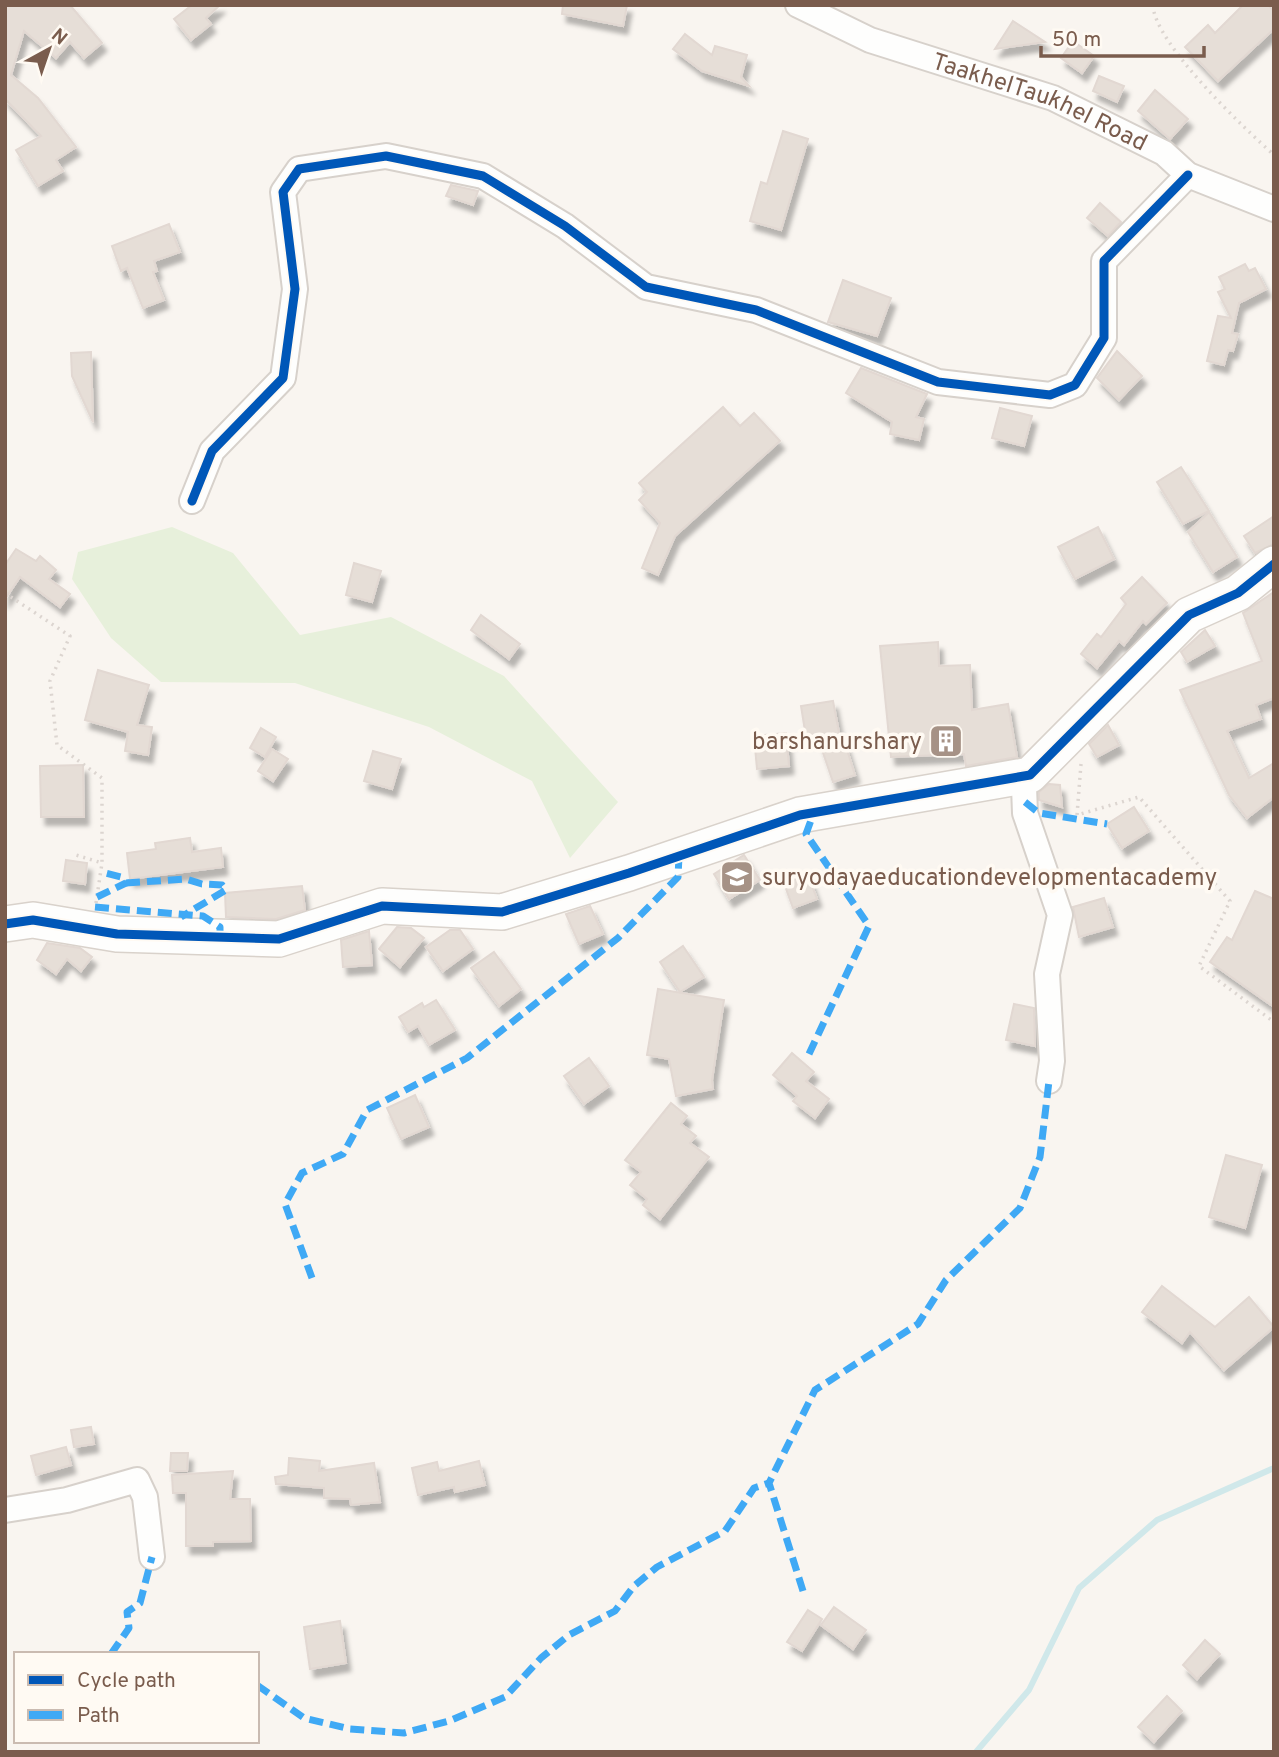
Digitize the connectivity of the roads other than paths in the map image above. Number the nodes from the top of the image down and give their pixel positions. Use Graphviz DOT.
graph roads {
  1 [pos="798,5"];
  2 [pos="1188,175"];
  3 [pos="1274,209"];
  4 [pos="192,502"];
  5 [pos="1274,564"];
  6 [pos="1030,775"];
  7 [pos="5,924"];
  8 [pos="1049,1081"];
  9 [pos="5,1510"];
  10 [pos="152,1557"];
  1 -- 2 [label="street, TaakhelTaukhel Road"];
  2 -- 3 [label="street, TaakhelTaukhel Road"];
  2 -- 4 [label="street"];
  5 -- 6 [label="street"];
  6 -- 7 [label="street"];
  6 -- 8 [label="street"];
  9 -- 10 [label="street"];
}
